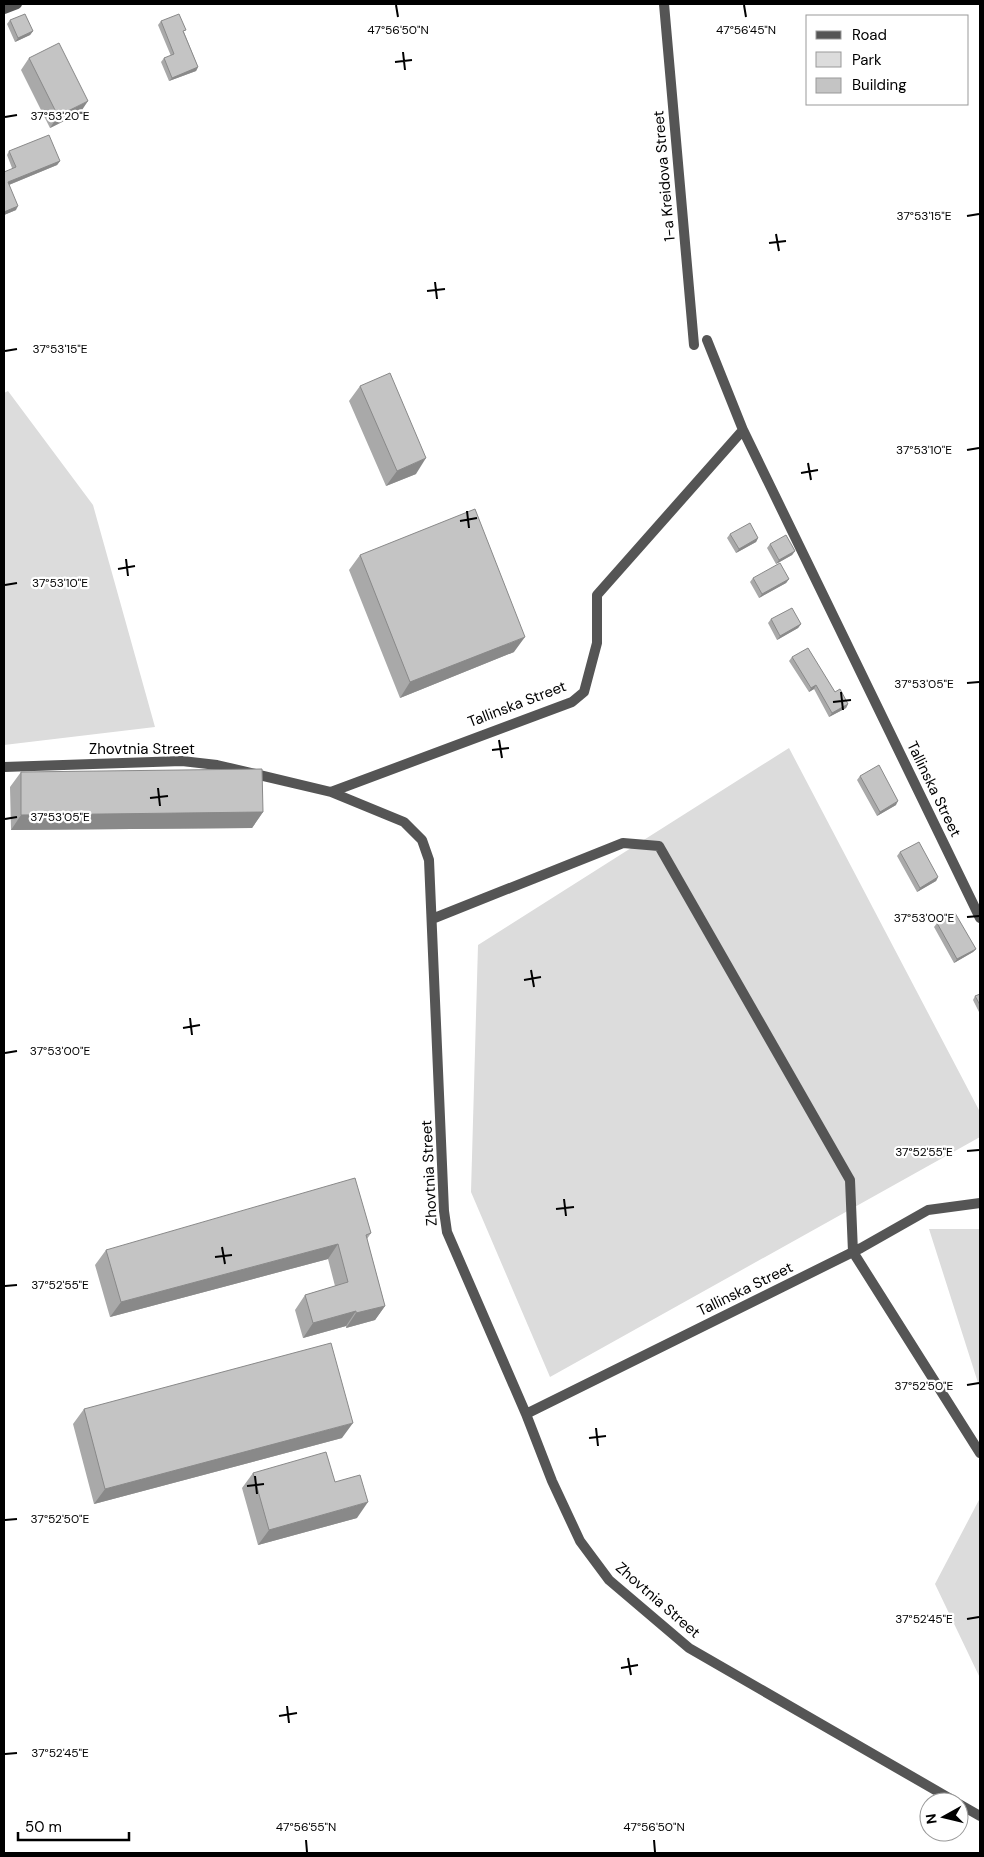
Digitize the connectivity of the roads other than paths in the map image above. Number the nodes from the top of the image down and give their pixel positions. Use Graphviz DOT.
graph roads {
  1 [pos="16,4"];
  2 [pos="664,4"];
  3 [pos="4,9"];
  4 [pos="707,340"];
  5 [pos="694,345"];
  6 [pos="743,430"];
  7 [pos="4,767"];
  8 [pos="331,792"];
  9 [pos="432,918"];
  10 [pos="980,918"];
  11 [pos="980,1202"];
  12 [pos="852,1252"];
  13 [pos="526,1414"];
  14 [pos="980,1453"];
  15 [pos="939,1792"];
  16 [pos="969,1810"];
  17 [pos="980,1816"];
  1 -- 3 [label="street"];
  2 -- 5 [label="street, 1-a Kreidova Street"];
  4 -- 6 [label="street, Tallinska Street"];
  6 -- 8 [label="street, Tallinska Street"];
  6 -- 10 [label="street, Tallinska Street"];
  7 -- 8 [label="street, Zhovtnia Street"];
  8 -- 9 [label="street, Zhovtnia Street"];
  9 -- 12 [label="street"];
  9 -- 13 [label="street, Zhovtnia Street"];
  11 -- 12 [label="street, Tallinska Street"];
  12 -- 13 [label="street, Tallinska Street"];
  12 -- 14 [label="street"];
  13 -- 15 [label="street, Zhovtnia Street"];
  16 -- 17 [label="street, Zhovtnia Street"];
}
